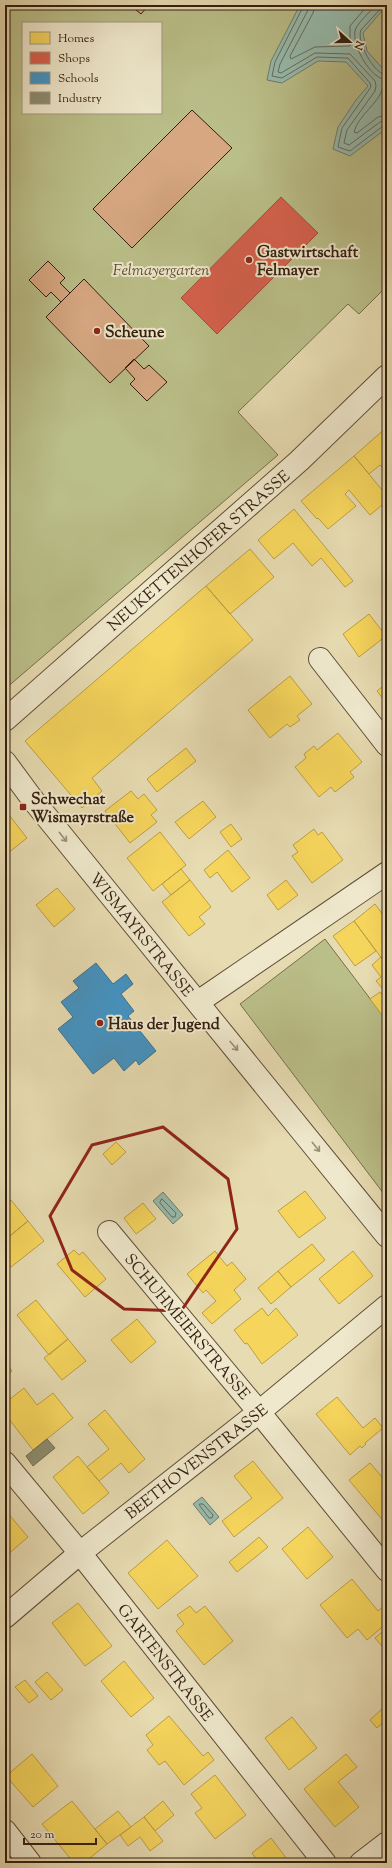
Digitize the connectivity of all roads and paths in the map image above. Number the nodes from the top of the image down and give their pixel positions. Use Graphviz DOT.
graph roads {
  1 [pos="387,376"];
  2 [pos="320,659"];
  3 [pos="5,720"];
  4 [pos="387,745"];
  5 [pos="5,762"];
  6 [pos="387,873"];
  7 [pos="198,1002"];
  8 [pos="109,1232"];
  9 [pos="387,1236"];
  10 [pos="387,1306"];
  11 [pos="259,1412"];
  12 [pos="5,1463"];
  13 [pos="80,1553"];
  14 [pos="387,1570"];
  15 [pos="5,1618"];
  16 [pos="5,1831"];
  17 [pos="387,1843"];
  18 [pos="30,1863"];
  19 [pos="325,1863"];
  20 [pos="361,1863"];
  1 -- 3 [label="street, NEUKETTENHOFER STRASSE"];
  2 -- 4 [label="street"];
  5 -- 7 [label="street, WISMAYRSTRASSE, one-way"];
  6 -- 7 [label="street"];
  7 -- 9 [label="street, WISMAYRSTRASSE, one-way"];
  8 -- 11 [label="street, SCHUHMEIERSTRASSE"];
  10 -- 11 [label="street, BEETHOVENSTRASSE"];
  11 -- 13 [label="street, BEETHOVENSTRASSE"];
  11 -- 14 [label="street, SCHUHMEIERSTRASSE"];
  12 -- 13 [label="street, GARTENSTRASSE"];
  13 -- 15 [label="street, BEETHOVENSTRASSE"];
  13 -- 19 [label="street, GARTENSTRASSE"];
  16 -- 18 [label="street"];
  17 -- 20 [label="street"];
}
